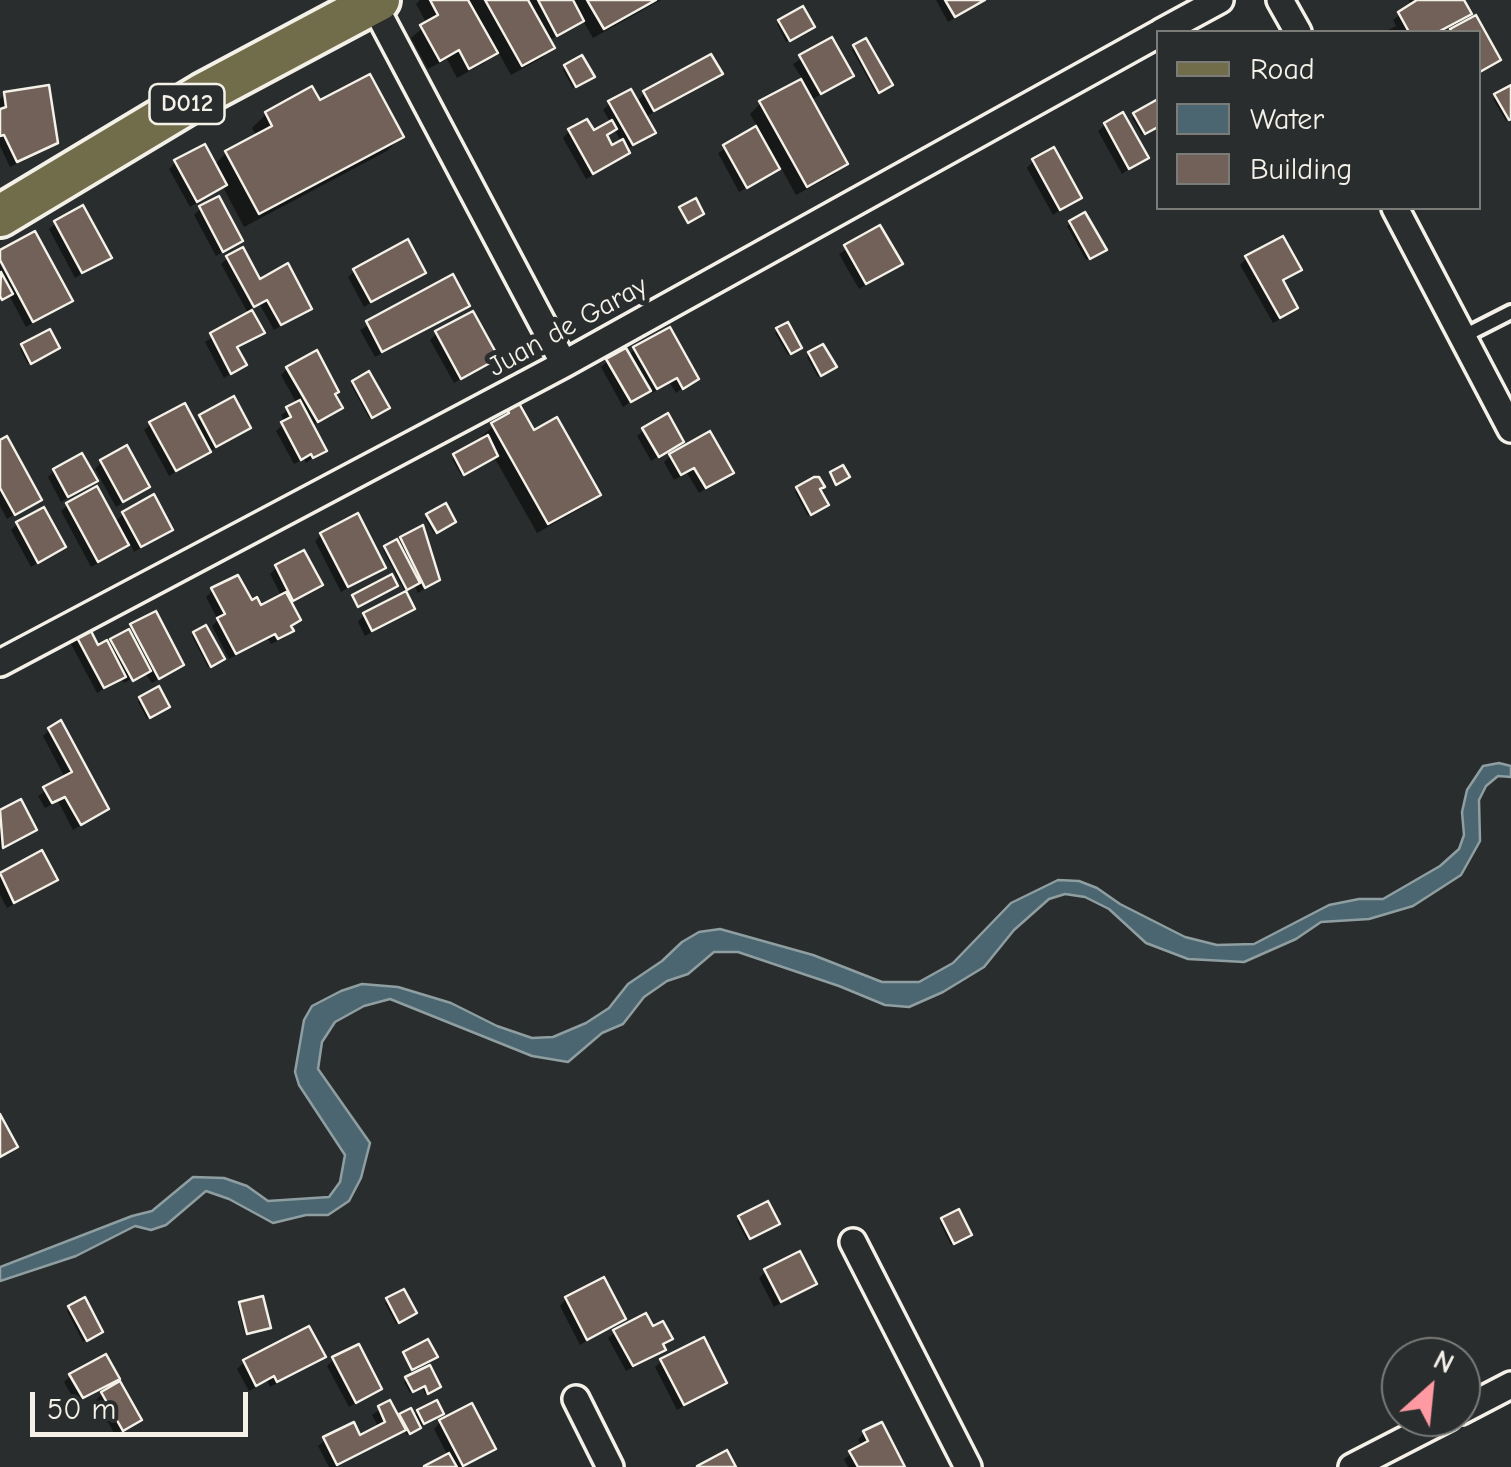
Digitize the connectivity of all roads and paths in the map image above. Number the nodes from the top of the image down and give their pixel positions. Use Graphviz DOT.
graph roads {
  1 [pos="1220,0"];
  2 [pos="1280,0"];
  3 [pos="377,2"];
  4 [pos="1165,30"];
  5 [pos="1297,30"];
  6 [pos="1156,35"];
  7 [pos="1396,210"];
  8 [pos="0,216"];
  9 [pos="1511,312"];
  10 [pos="1462,337"];
  11 [pos="564,364"];
  12 [pos="1511,430"];
  13 [pos="0,662"];
  14 [pos="854,1242"];
  15 [pos="1511,1386"];
  16 [pos="576,1399"];
  17 [pos="1481,1401"];
  18 [pos="1410,1437"];
  19 [pos="610,1467"];
  20 [pos="968,1467"];
  21 [pos="1352,1467"];
  1 -- 4 [label="street, Juan de Garay"];
  2 -- 5 [label="street"];
  3 -- 8 [label="main road, D012"];
  3 -- 11 [label="street"];
  6 -- 11 [label="street, Juan de Garay"];
  7 -- 10 [label="street"];
  9 -- 10 [label="lane"];
  10 -- 12 [label="street"];
  11 -- 13 [label="street, Juan de Garay"];
  14 -- 20 [label="street"];
  15 -- 17 [label="street"];
  16 -- 19 [label="street"];
  18 -- 21 [label="street"];
}
